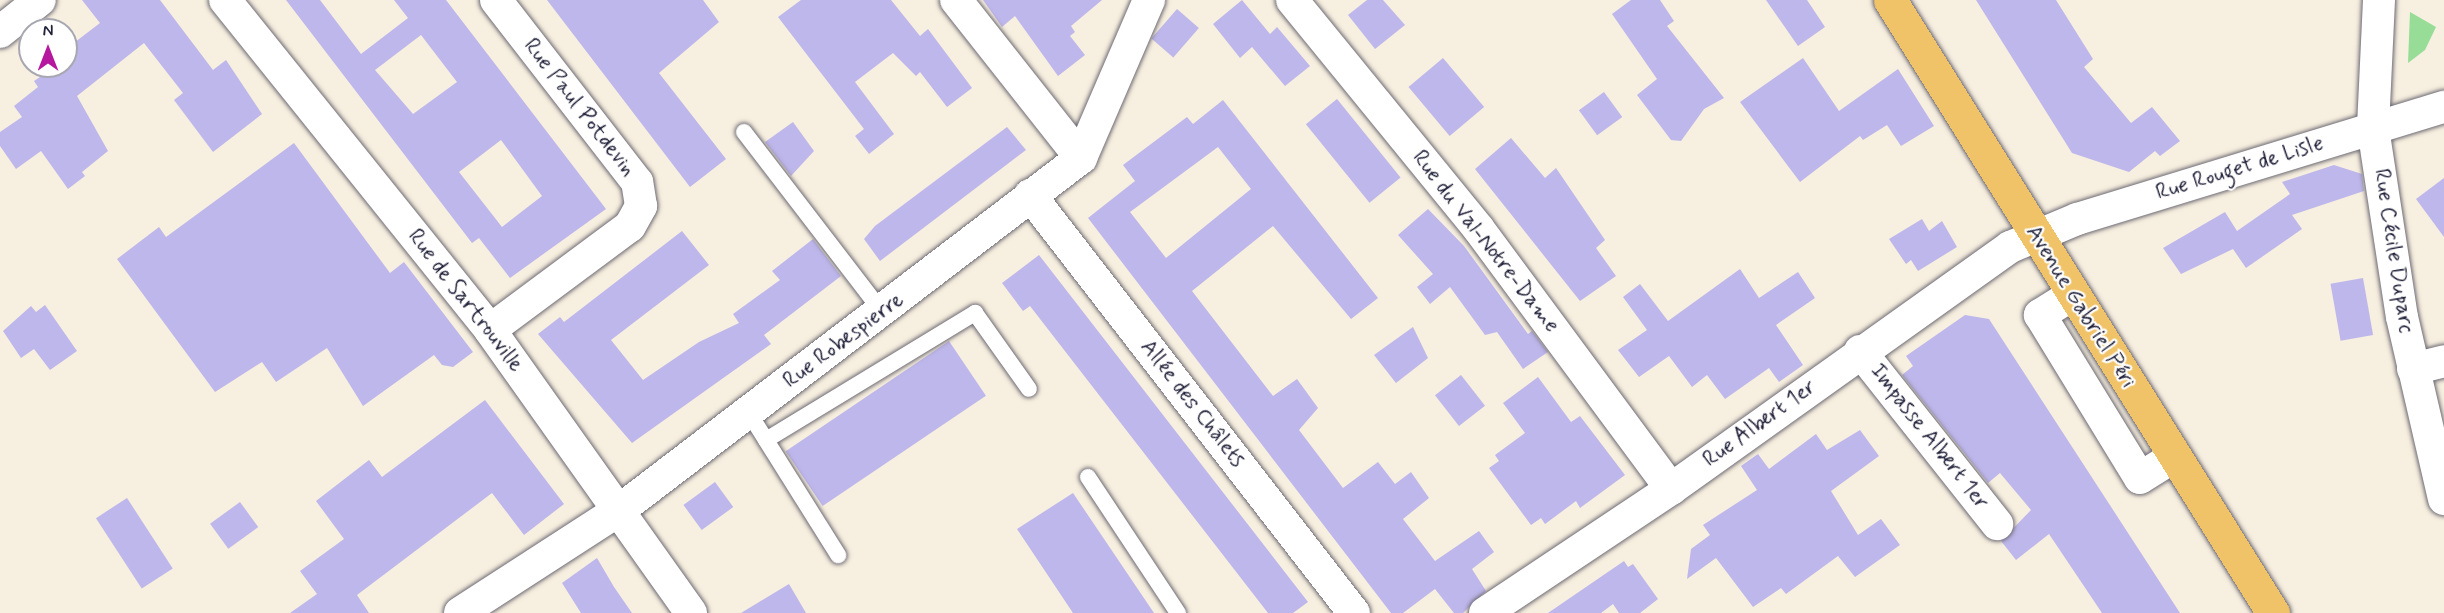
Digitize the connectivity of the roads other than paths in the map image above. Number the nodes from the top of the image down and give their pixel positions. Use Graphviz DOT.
graph roads {
  1 [pos="40,0"];
  2 [pos="225,0"];
  3 [pos="496,0"];
  4 [pos="956,0"];
  5 [pos="1149,0"];
  6 [pos="1890,0"];
  7 [pos="2379,0"];
  8 [pos="1302,3"];
  9 [pos="0,32"];
  10 [pos="2444,106"];
  11 [pos="2373,128"];
  12 [pos="744,132"];
  13 [pos="1081,158"];
  14 [pos="1030,195"];
  15 [pos="2037,236"];
  16 [pos="883,313"];
  17 [pos="490,330"];
  18 [pos="1860,351"];
  19 [pos="2444,362"];
  20 [pos="2413,369"];
  21 [pos="1029,389"];
  22 [pos="749,413"];
  23 [pos="766,440"];
  24 [pos="1088,477"];
  25 [pos="1671,489"];
  26 [pos="2444,499"];
  27 [pos="621,509"];
  28 [pos="1997,524"];
  29 [pos="838,555"];
  30 [pos="460,613"];
  31 [pos="691,613"];
  32 [pos="1178,613"];
  33 [pos="1354,613"];
  34 [pos="1485,613"];
  35 [pos="2273,613"];
  1 -- 9 [label="street"];
  2 -- 17 [label="street, Rue de Sartrouville"];
  3 -- 17 [label="street, Rue Paul Potdevin"];
  4 -- 13 [label="street"];
  5 -- 13 [label="street"];
  6 -- 15 [label="main road, Avenue Gabriel Péri"];
  7 -- 11 [label="street, Rue Cécile Duparc"];
  8 -- 25 [label="street, Rue du Val-Notre-Dame"];
  10 -- 11 [label="street, Rue Rouget de Lisle"];
  11 -- 15 [label="street, Rue Rouget de Lisle"];
  11 -- 20 [label="street, Rue Cécile Duparc"];
  12 -- 16 [label="lane"];
  13 -- 14 [label="street, Rue Robespierre"];
  14 -- 16 [label="street, Rue Robespierre"];
  14 -- 33 [label="street, Allée des Châlets"];
  15 -- 18 [label="street, Rue Albert 1er"];
  15 -- 35 [label="main road, Avenue Gabriel Péri"];
  16 -- 22 [label="street, Rue Robespierre"];
  17 -- 27 [label="street, Rue de Sartrouville"];
  18 -- 25 [label="street, Rue Albert 1er"];
  18 -- 28 [label="street, Impasse Albert 1er"];
  19 -- 20 [label="street"];
  20 -- 26 [label="street, Rue Cécile Duparc"];
  21 -- 23 [label="lane"];
  22 -- 23 [label="lane"];
  22 -- 27 [label="street, Rue Robespierre"];
  23 -- 29 [label="lane"];
  24 -- 32 [label="lane"];
  25 -- 34 [label="street, Rue Albert 1er"];
  27 -- 30 [label="street, Rue Robespierre"];
  27 -- 31 [label="street, Rue de Sartrouville"];
}
